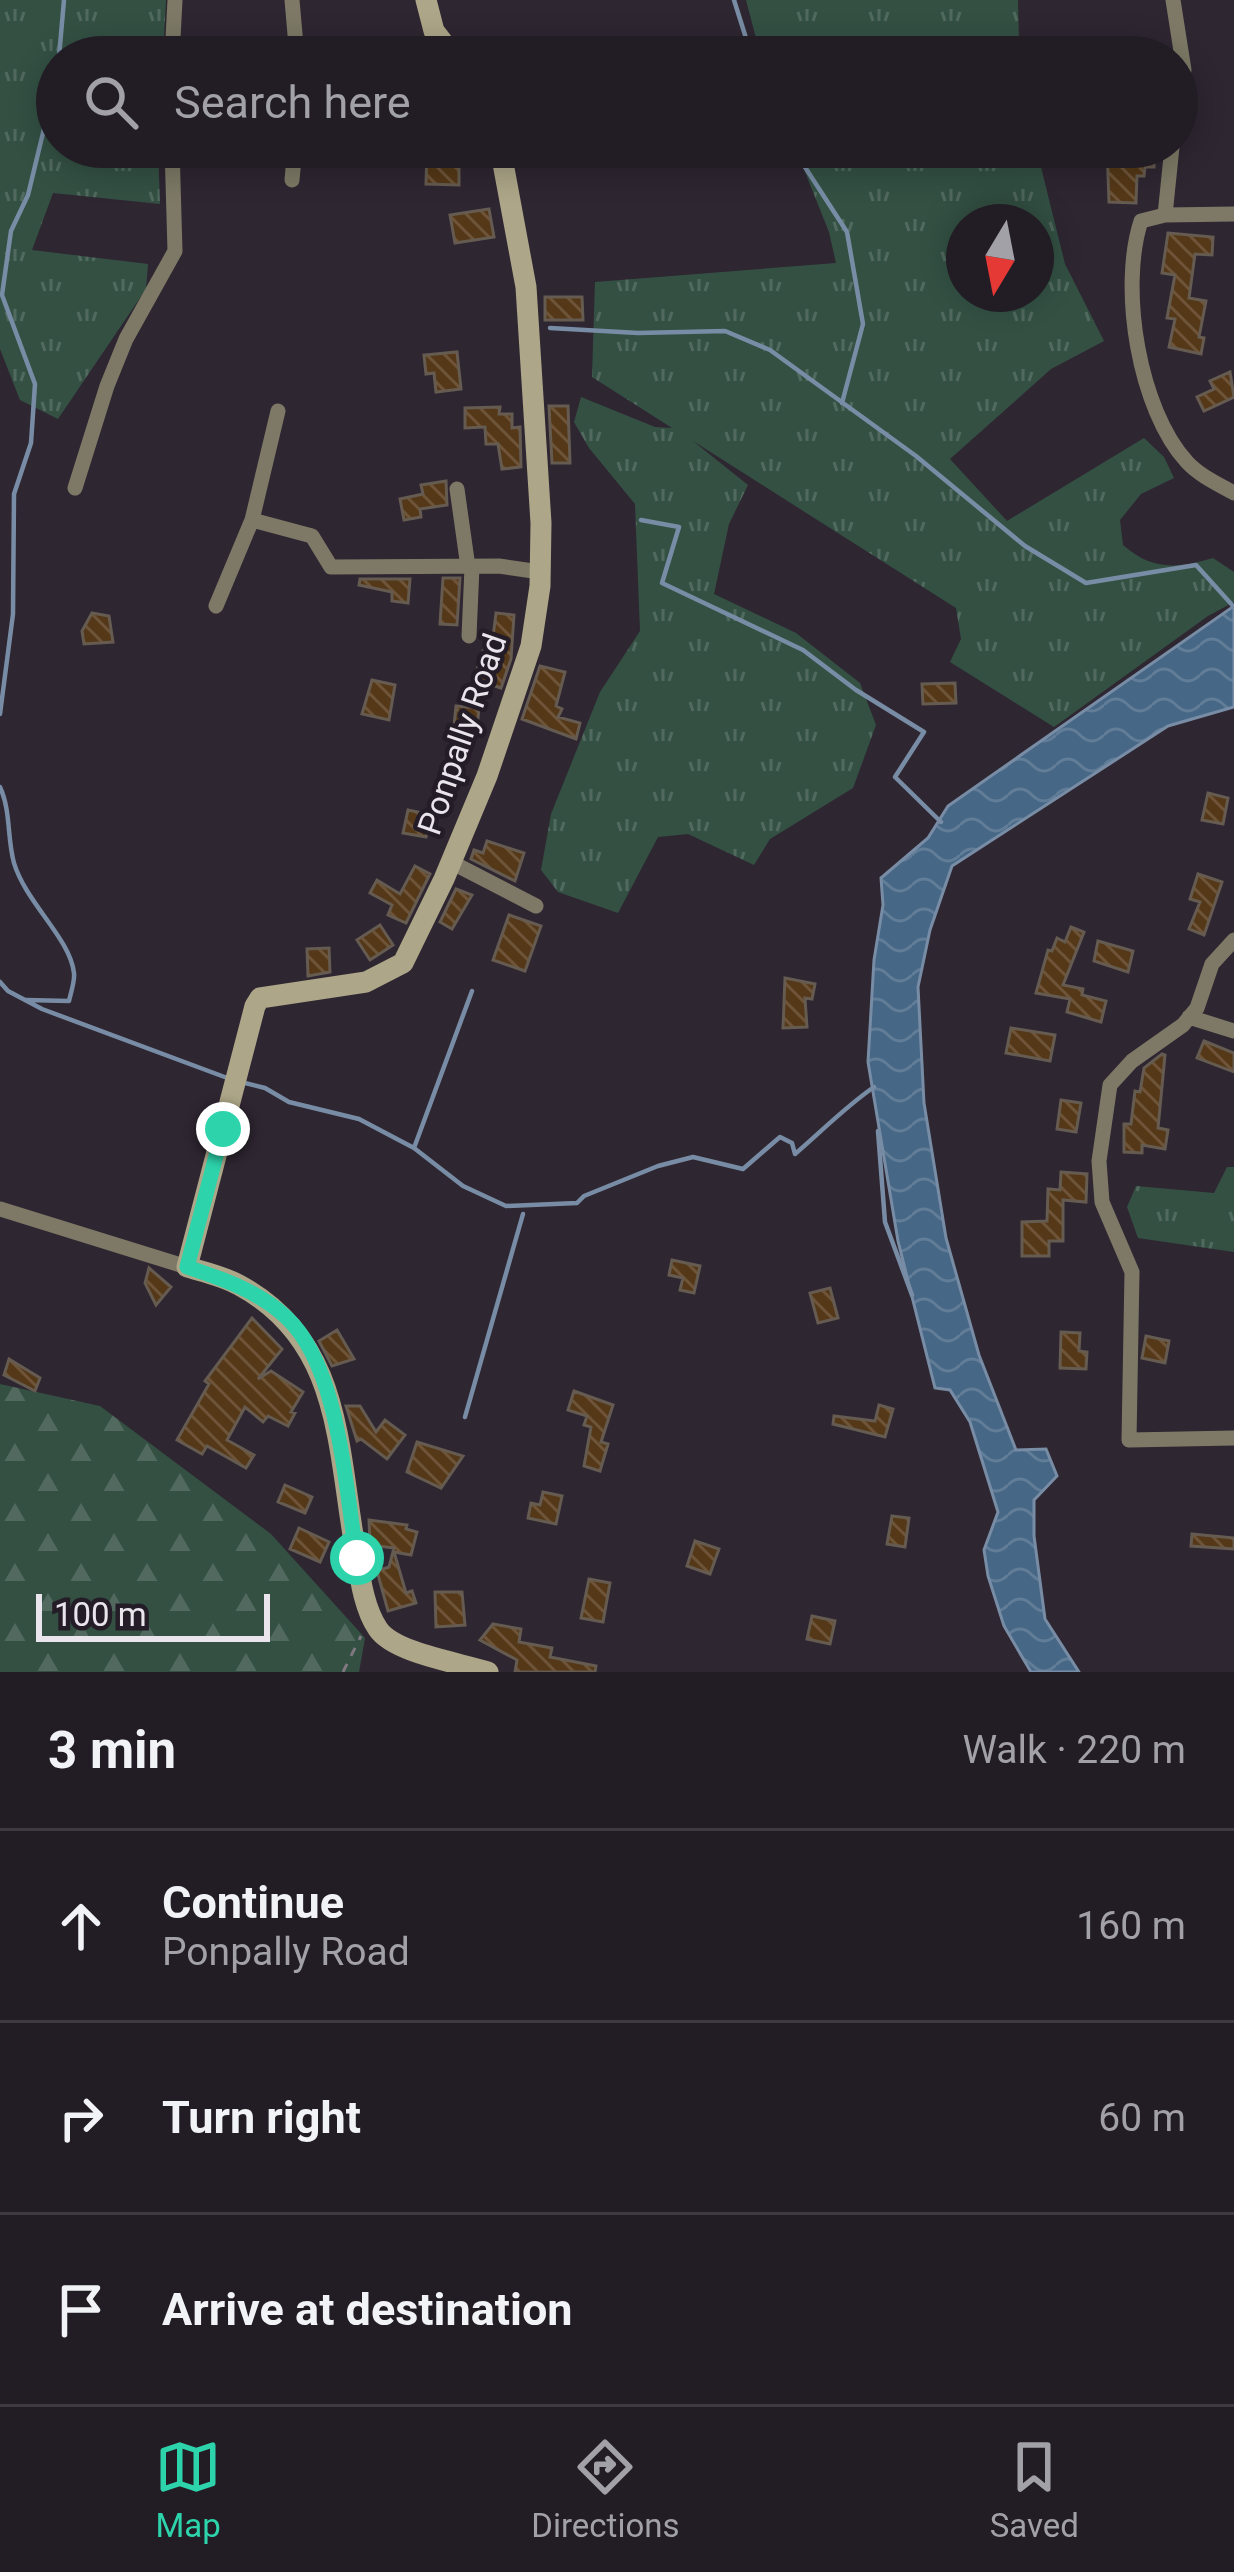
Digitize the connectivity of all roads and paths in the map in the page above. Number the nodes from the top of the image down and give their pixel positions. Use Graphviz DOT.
graph roads {
  1 [pos="175,0"];
  2 [pos="292,0"];
  3 [pos="426,0"];
  4 [pos="1174,0"];
  5 [pos="173,36"];
  6 [pos="296,36"];
  7 [pos="438,36"];
  8 [pos="1179,36"];
  9 [pos="173,168"];
  10 [pos="293,168"];
  11 [pos="504,168"];
  12 [pos="1170,168"];
  13 [pos="292,180"];
  14 [pos="1165,214"];
  15 [pos="1234,214"];
  16 [pos="278,411"];
  17 [pos="75,488"];
  18 [pos="457,489"];
  19 [pos="1234,493"];
  20 [pos="252,520"];
  21 [pos="470,567"];
  22 [pos="540,572"];
  23 [pos="216,606"];
  24 [pos="469,636"];
  25 [pos="451,862"];
  26 [pos="536,906"];
  27 [pos="1234,940"];
  28 [pos="1189,1017"];
  29 [pos="1234,1031"];
  30 [pos="0,1209"];
  31 [pos="187,1267"];
  32 [pos="1234,1438"];
  33 [pos="373,1614"];
  34 [pos="344,1672"];
  35 [pos="488,1672"];
  1 -- 5 [label="street"];
  2 -- 6 [label="street"];
  3 -- 7 [label="main road"];
  4 -- 8 [label="street"];
  9 -- 17 [label="street"];
  10 -- 13 [label="street"];
  11 -- 22 [label="main road, Ponpally Road"];
  12 -- 14 [label="street"];
  14 -- 15 [label="street"];
  14 -- 19 [label="street"];
  16 -- 20 [label="street"];
  18 -- 21 [label="street"];
  20 -- 21 [label="street"];
  20 -- 23 [label="street"];
  21 -- 22 [label="street"];
  21 -- 24 [label="street"];
  22 -- 25 [label="main road, Ponpally Road"];
  25 -- 26 [label="street"];
  25 -- 31 [label="main road, Ponpally Road"];
  27 -- 28 [label="street"];
  28 -- 29 [label="street"];
  28 -- 32 [label="street"];
  30 -- 31 [label="street"];
  31 -- 33 [label="main road"];
  33 -- 34 [label="path"];
  33 -- 35 [label="main road"];
}
